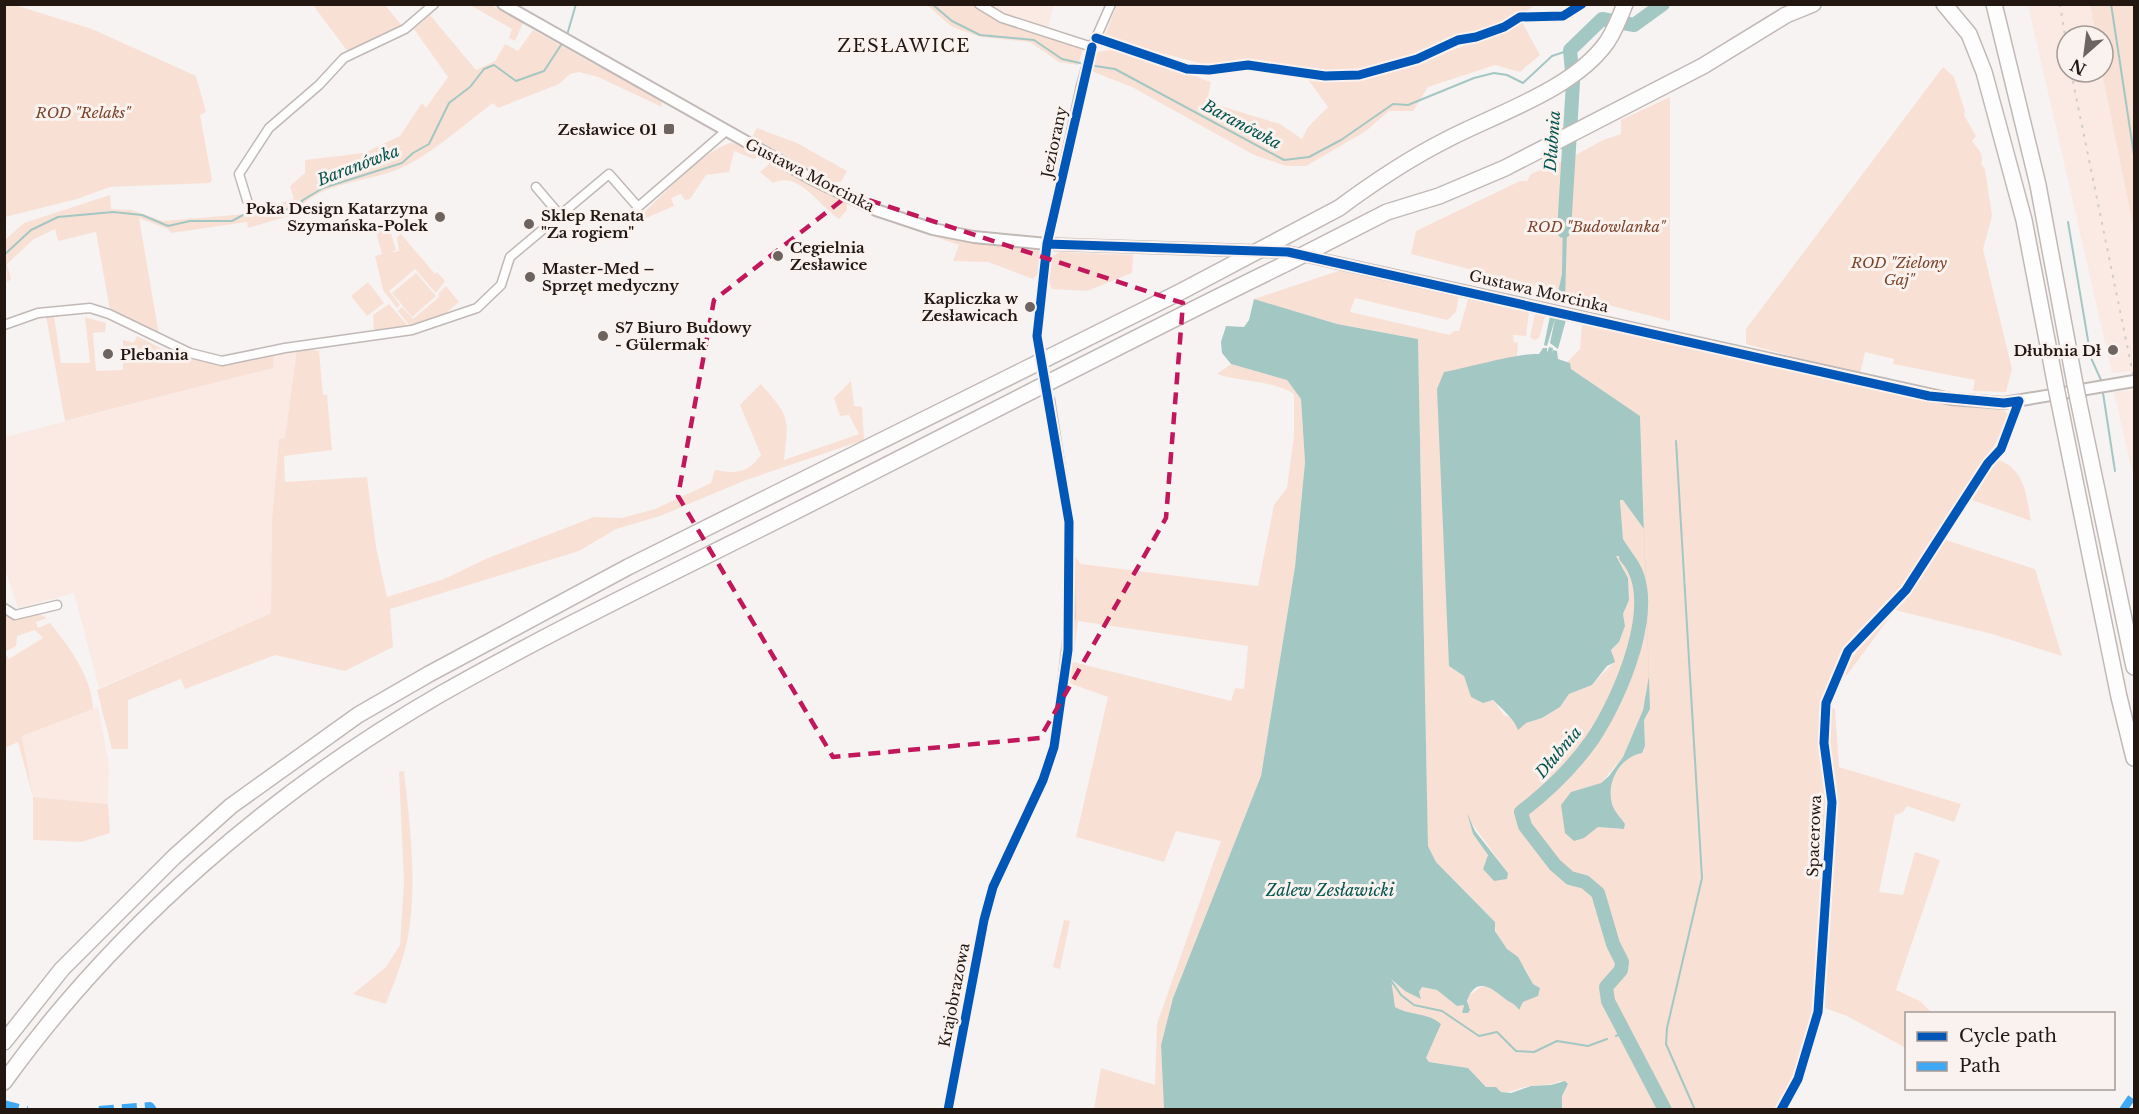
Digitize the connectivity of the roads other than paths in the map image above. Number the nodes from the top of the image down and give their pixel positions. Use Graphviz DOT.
graph roads {
  1 [pos="434,4"];
  2 [pos="503,4"];
  3 [pos="979,4"];
  4 [pos="1111,4"];
  5 [pos="1625,4"];
  6 [pos="1813,4"];
  7 [pos="1944,4"];
  8 [pos="1994,4"];
  9 [pos="1092,47"];
  10 [pos="726,131"];
  11 [pos="536,187"];
  12 [pos="247,200"];
  13 [pos="559,214"];
  14 [pos="1047,244"];
  15 [pos="4,326"];
  16 [pos="1037,336"];
  17 [pos="2134,381"];
  18 [pos="1050,400"];
  19 [pos="2019,401"];
  20 [pos="57,605"];
  21 [pos="4,608"];
  22 [pos="2134,667"];
  23 [pos="2134,758"];
  24 [pos="4,1042"];
  25 [pos="4,1082"];
  26 [pos="948,1110"];
  27 [pos="1781,1110"];
  1 -- 12 [label="street"];
  2 -- 10 [label="street, Gustawa Morcinka"];
  3 -- 9 [label="street"];
  4 -- 9 [label="street, Jeziorany"];
  5 -- 24 [label="highway, bridge"];
  6 -- 25 [label="highway, bridge"];
  7 -- 23 [label="highway"];
  8 -- 22 [label="highway"];
  9 -- 14 [label="street, Jeziorany"];
  10 -- 13 [label="street"];
  10 -- 14 [label="street, Gustawa Morcinka"];
  11 -- 13 [label="street"];
  13 -- 15 [label="street"];
  14 -- 16 [label="street, Jeziorany"];
  14 -- 19 [label="street, Gustawa Morcinka"];
  17 -- 19 [label="street, Gustawa Morcinka"];
  18 -- 26 [label="street, Krajobrazowa"];
  19 -- 27 [label="street, Spacerowa"];
  20 -- 21 [label="street"];
}
